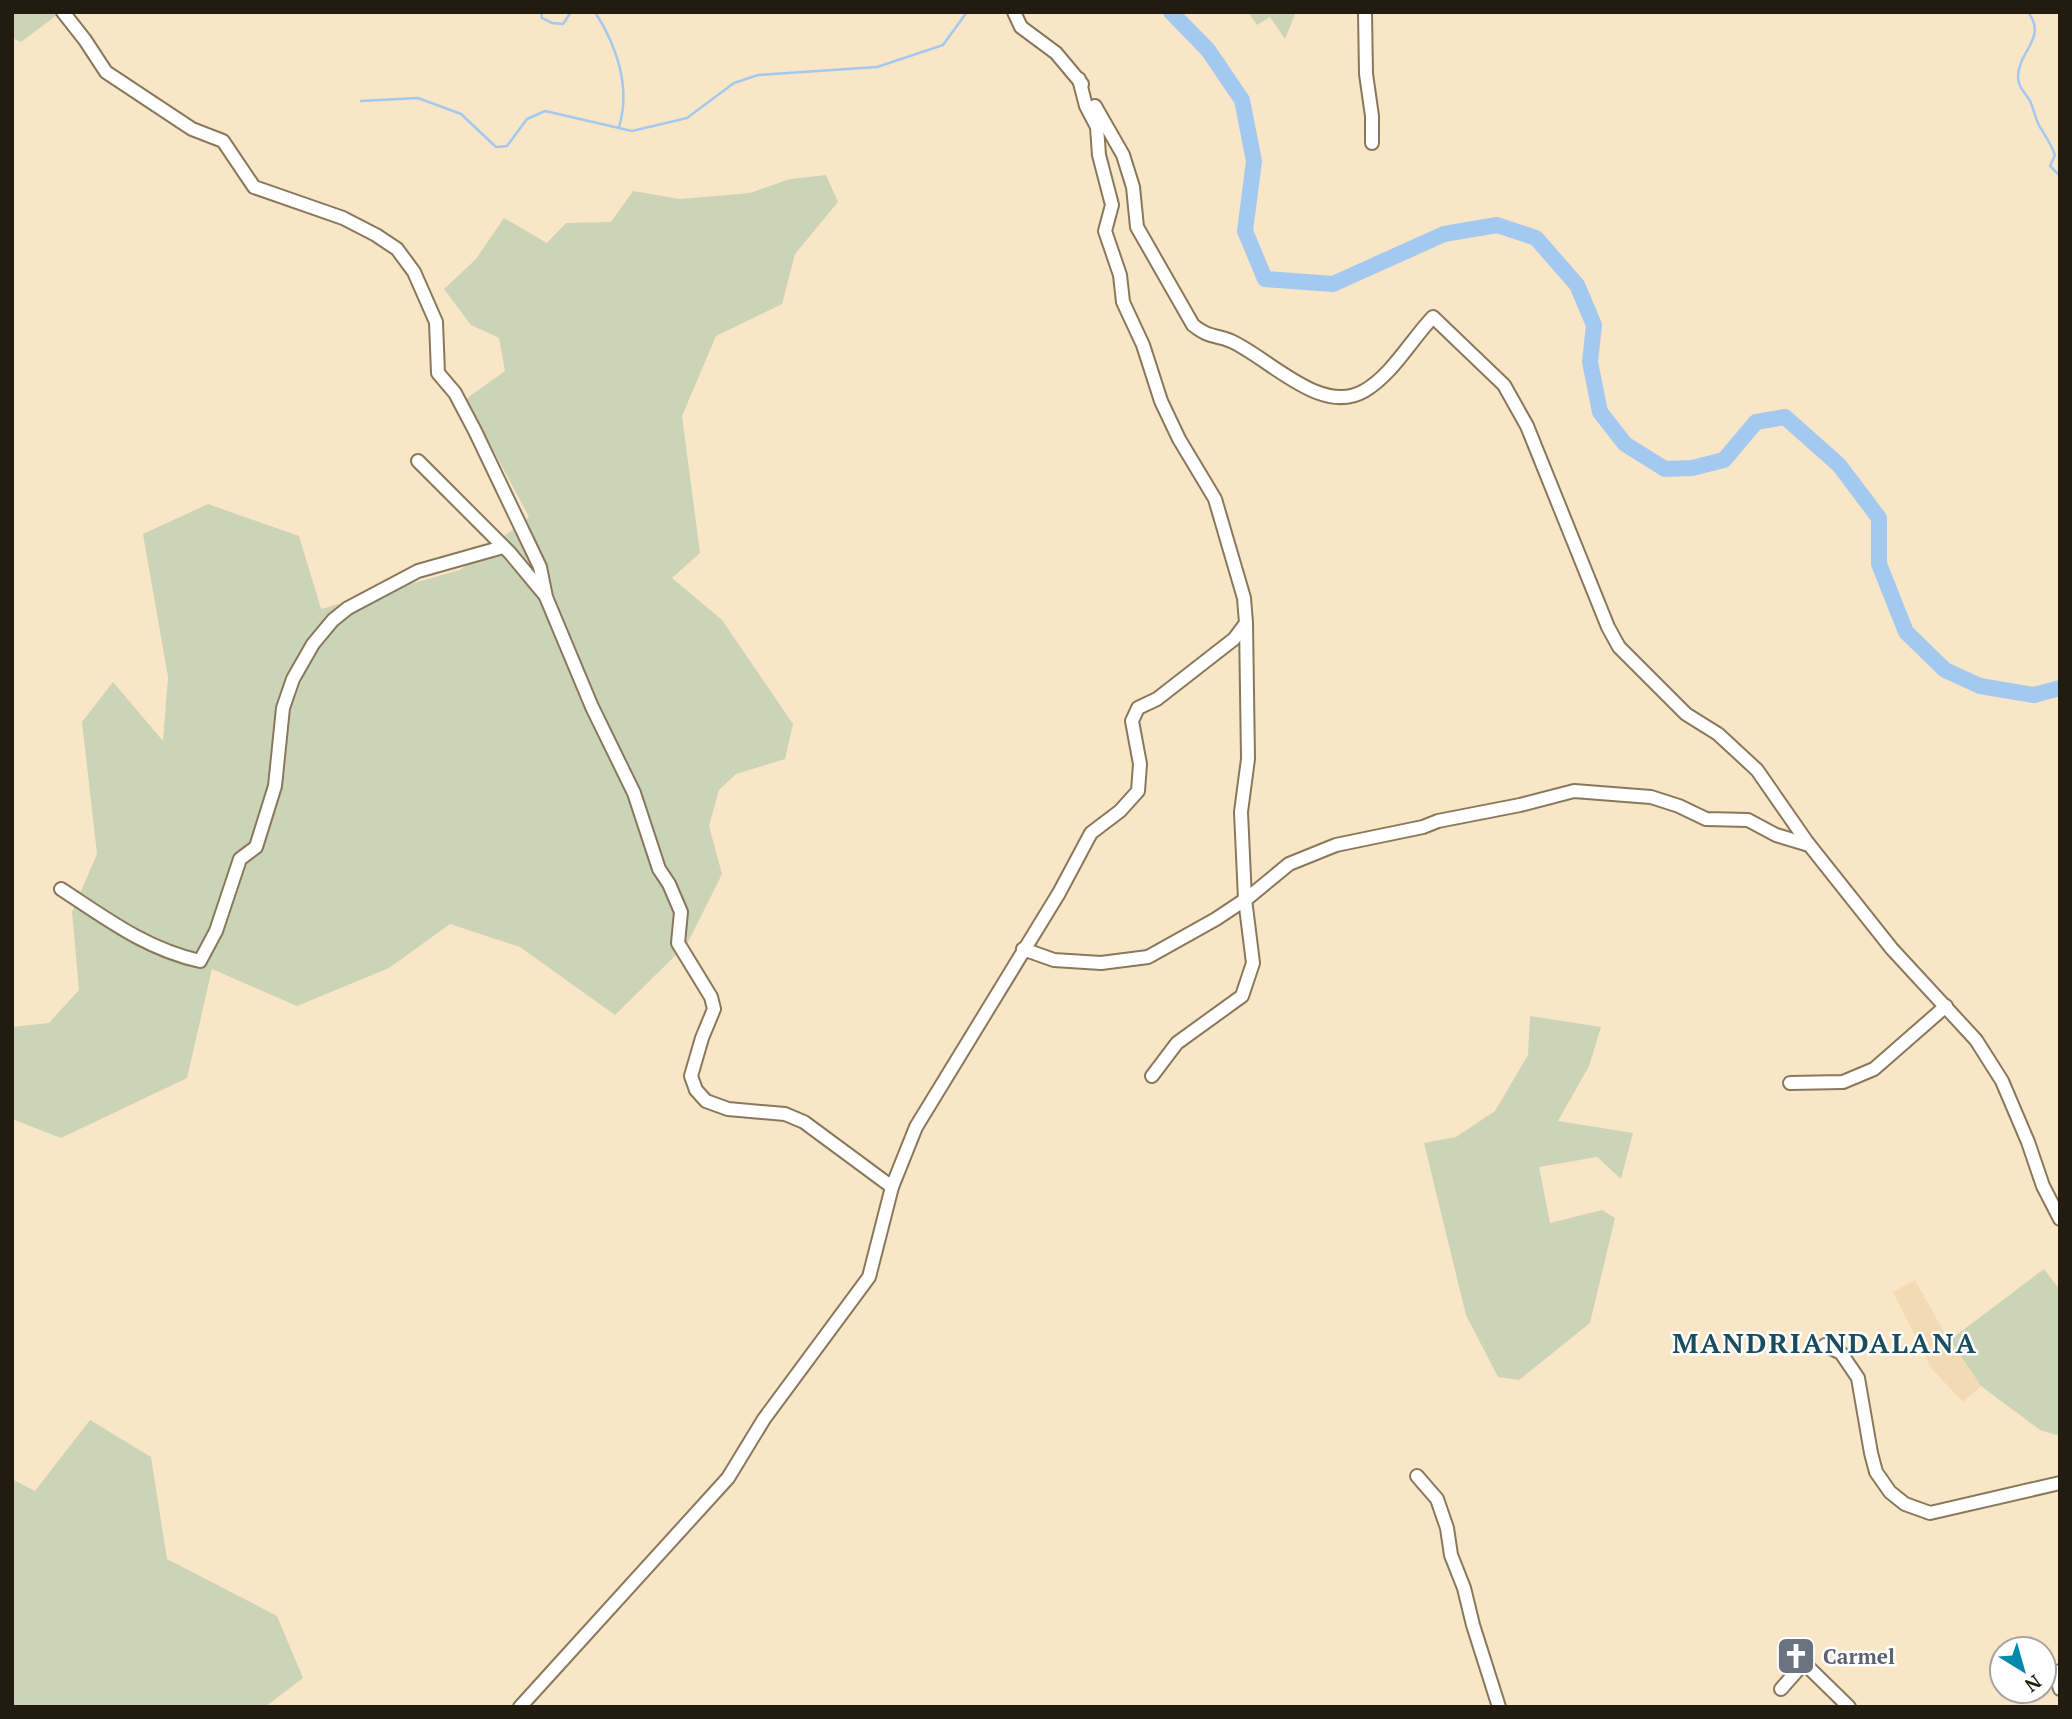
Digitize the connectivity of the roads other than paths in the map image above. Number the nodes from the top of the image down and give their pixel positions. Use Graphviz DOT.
graph roads {
  1 [pos="63,12"];
  2 [pos="1014,12"];
  3 [pos="1365,12"];
  4 [pos="1079,79"];
  5 [pos="1372,143"];
  6 [pos="418,461"];
  7 [pos="503,547"];
  8 [pos="546,597"];
  9 [pos="1246,623"];
  10 [pos="1809,845"];
  11 [pos="61,890"];
  12 [pos="1245,900"];
  13 [pos="1023,949"];
  14 [pos="1946,1006"];
  15 [pos="1152,1076"];
  16 [pos="1790,1083"];
  17 [pos="892,1187"];
  18 [pos="2060,1219"];
  19 [pos="1825,1345"];
  20 [pos="1417,1476"];
  21 [pos="2060,1483"];
  22 [pos="2060,1671"];
  23 [pos="1781,1689"];
  24 [pos="2060,1689"];
  25 [pos="520,1707"];
  26 [pos="1499,1707"];
  27 [pos="1849,1707"];
  1 -- 8 [label="street"];
  2 -- 4 [label="street"];
  3 -- 5 [label="street"];
  4 -- 9 [label="street"];
  4 -- 10 [label="street"];
  6 -- 7 [label="street"];
  7 -- 8 [label="street"];
  7 -- 11 [label="street"];
  8 -- 17 [label="street"];
  9 -- 12 [label="street"];
  9 -- 13 [label="street"];
  10 -- 12 [label="street"];
  10 -- 14 [label="street"];
  12 -- 13 [label="street"];
  12 -- 15 [label="street"];
  13 -- 17 [label="street"];
  14 -- 16 [label="street"];
  14 -- 18 [label="street"];
  17 -- 25 [label="street"];
  19 -- 21 [label="street"];
  20 -- 26 [label="street"];
  22 -- 24 [label="street"];
  23 -- 27 [label="street"];
}
